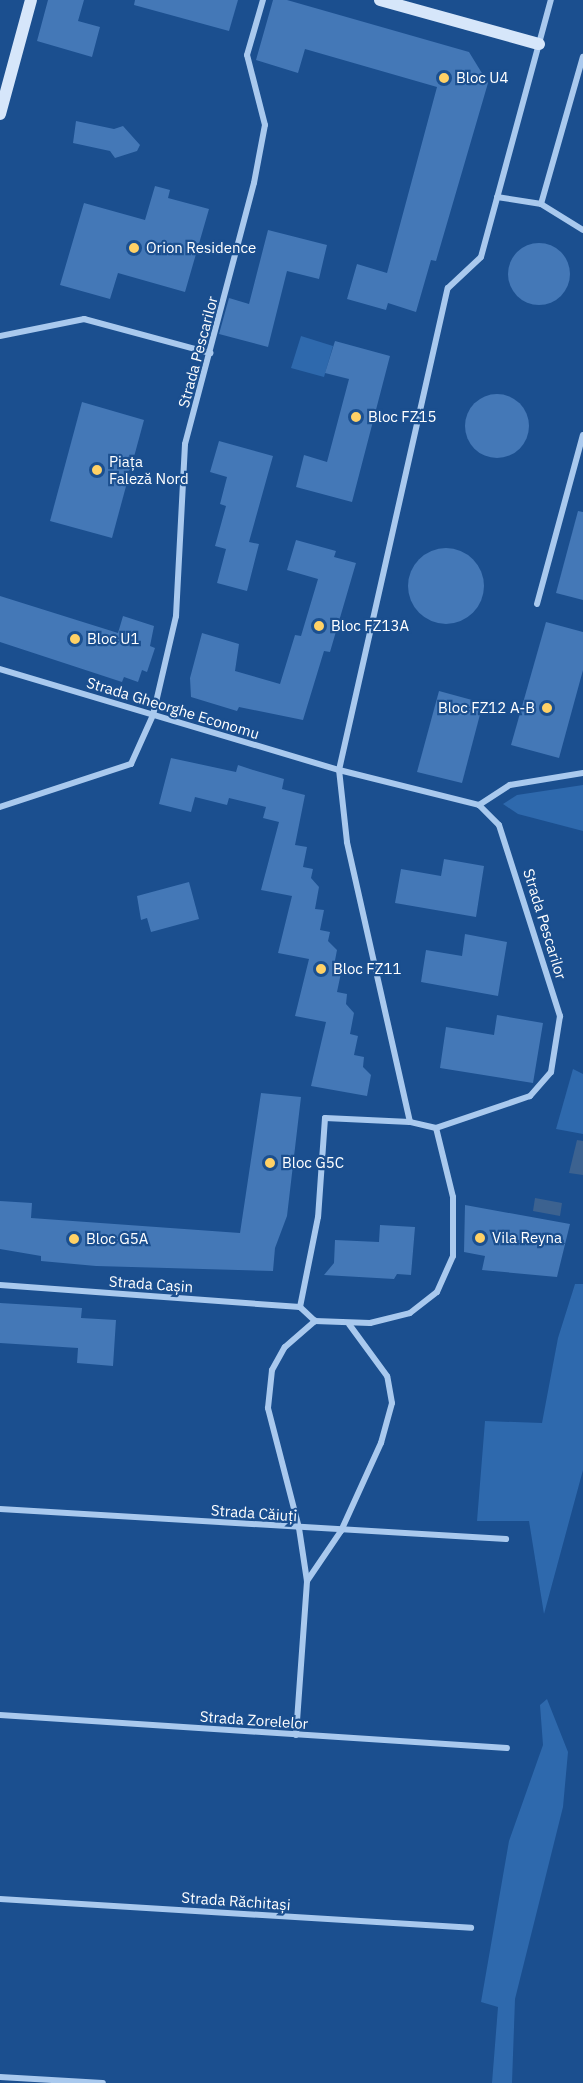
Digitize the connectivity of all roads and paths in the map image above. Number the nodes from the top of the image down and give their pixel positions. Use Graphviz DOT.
graph roads {
  1 [pos="31,0"];
  2 [pos="263,0"];
  3 [pos="380,0"];
  4 [pos="552,0"];
  5 [pos="539,44"];
  6 [pos="583,57"];
  7 [pos="0,114"];
  8 [pos="497,197"];
  9 [pos="542,204"];
  10 [pos="583,230"];
  11 [pos="0,336"];
  12 [pos="210,353"];
  13 [pos="583,435"];
  14 [pos="537,604"];
  15 [pos="0,669"];
  16 [pos="153,715"];
  17 [pos="339,770"];
  18 [pos="583,773"];
  19 [pos="479,805"];
  20 [pos="0,807"];
  21 [pos="410,1122"];
  22 [pos="436,1128"];
  23 [pos="0,1285"];
  24 [pos="300,1307"];
  25 [pos="315,1321"];
  26 [pos="348,1324"];
  27 [pos="0,1509"];
  28 [pos="299,1528"];
  29 [pos="341,1531"];
  30 [pos="506,1539"];
  31 [pos="307,1581"];
  32 [pos="0,1715"];
  33 [pos="296,1735"];
  34 [pos="507,1748"];
  35 [pos="0,1899"];
  36 [pos="471,1928"];
  37 [pos="0,2077"];
  38 [pos="103,2083"];
  1 -- 7 [label="street"];
  2 -- 12 [label="street, Strada Pescarilor"];
  3 -- 5 [label="street"];
  4 -- 5 [label="street"];
  5 -- 8 [label="street"];
  6 -- 9 [label="street"];
  8 -- 9 [label="street"];
  8 -- 17 [label="street"];
  9 -- 10 [label="street"];
  11 -- 12 [label="street"];
  12 -- 16 [label="street, Strada Pescarilor"];
  13 -- 14 [label="street"];
  15 -- 16 [label="street, Strada Gheorghe Economu"];
  16 -- 17 [label="street, Strada Gheorghe Economu"];
  16 -- 20 [label="street, Strada Pescarilor"];
  17 -- 19 [label="street"];
  17 -- 21 [label="street"];
  18 -- 19 [label="street"];
  19 -- 22 [label="street, Strada Pescarilor"];
  21 -- 22 [label="street"];
  21 -- 24 [label="street"];
  22 -- 26 [label="street"];
  23 -- 24 [label="street, Strada Cașin"];
  24 -- 25 [label="street"];
  25 -- 26 [label="street"];
  25 -- 28 [label="street"];
  26 -- 29 [label="street"];
  27 -- 28 [label="street, Strada Căiuți"];
  28 -- 29 [label="street, Strada Căiuți"];
  28 -- 31 [label="street"];
  29 -- 30 [label="street, Strada Căiuți"];
  29 -- 31 [label="street"];
  31 -- 33 [label="street"];
  32 -- 33 [label="street, Strada Zorelelor"];
  33 -- 34 [label="street, Strada Zorelelor"];
  35 -- 36 [label="street, Strada Răchitași"];
  37 -- 38 [label="street"];
}
